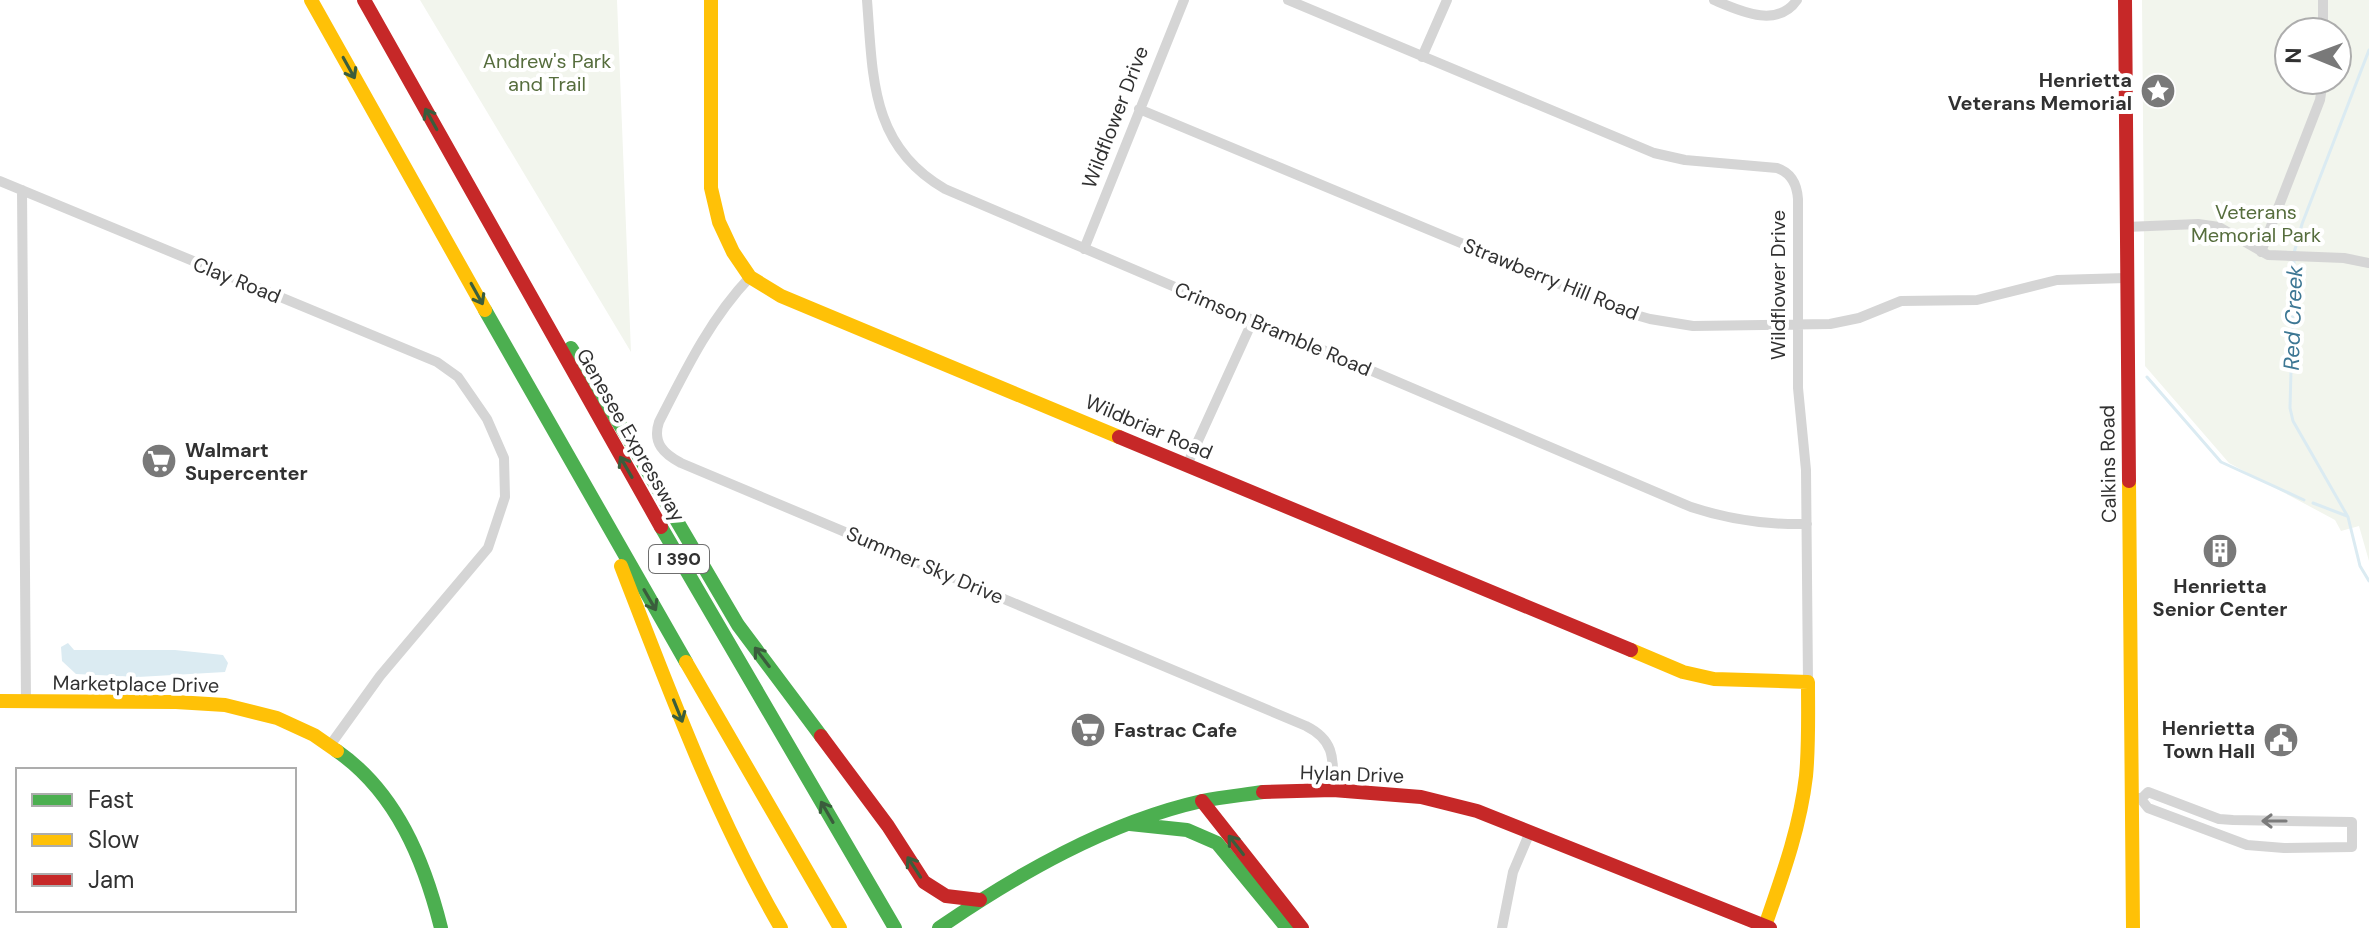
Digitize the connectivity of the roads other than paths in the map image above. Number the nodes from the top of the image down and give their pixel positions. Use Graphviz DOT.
graph roads {
  1 [pos="311,0"];
  2 [pos="364,0"];
  3 [pos="711,0"];
  4 [pos="867,0"];
  5 [pos="1184,0"];
  6 [pos="1288,0"];
  7 [pos="1447,0"];
  8 [pos="1714,0"];
  9 [pos="1797,0"];
  10 [pos="2125,0"];
  11 [pos="1422,57"];
  12 [pos="2321,96"];
  13 [pos="1139,109"];
  14 [pos="0,181"];
  15 [pos="469,186"];
  16 [pos="22,190"];
  17 [pos="2126,227"];
  18 [pos="1084,249"];
  19 [pos="2261,252"];
  20 [pos="2369,263"];
  21 [pos="750,277"];
  22 [pos="2126,278"];
  23 [pos="1253,320"];
  24 [pos="1798,327"];
  25 [pos="1187,465"];
  26 [pos="597,508"];
  27 [pos="1807,524"];
  28 [pos="1808,682"];
  29 [pos="0,701"];
  30 [pos="26,701"];
  31 [pos="331,744"];
  32 [pos="1333,790"];
  33 [pos="2136,798"];
  34 [pos="1202,801"];
  35 [pos="1130,824"];
  36 [pos="1530,832"];
  37 [pos="980,900"];
  38 [pos="940,927"];
  39 [pos="1767,927"];
  40 [pos="441,928"];
  41 [pos="781,928"];
  42 [pos="840,928"];
  43 [pos="895,928"];
  44 [pos="1287,928"];
  45 [pos="1302,928"];
  46 [pos="1502,928"];
  47 [pos="2133,928"];
  1 -- 26 [label="main road, I 390, one-way"];
  15 -- 2 [label="main road, Genesee Expressway / I 390, one-way"];
  3 -- 21 [label="main road, Wildbriar Road"];
  4 -- 18 [label="street, Crimson Bramble Road"];
  5 -- 13 [label="street, Wildflower Drive"];
  6 -- 11 [label="street, Wildflower Drive"];
  7 -- 11 [label="street"];
  8 -- 9 [label="street"];
  10 -- 17 [label="main road, Calkins Road"];
  11 -- 24 [label="street, Wildflower Drive"];
  12 -- 19 [label="street"];
  13 -- 18 [label="street, Wildflower Drive"];
  13 -- 24 [label="street, Strawberry Hill Road"];
  14 -- 16 [label="street, Clay Road"];
  37 -- 15 [label="main road, one-way"];
  43 -- 15 [label="main road, Genesee Expressway / I 390, one-way"];
  16 -- 30 [label="street"];
  16 -- 31 [label="street, Clay Road"];
  17 -- 19 [label="street"];
  17 -- 22 [label="main road, Calkins Road"];
  18 -- 23 [label="street, Crimson Bramble Road"];
  19 -- 20 [label="street"];
  21 -- 25 [label="main road, Wildbriar Road"];
  21 -- 32 [label="street, Summer Sky Drive"];
  22 -- 24 [label="street, Strawberry Hill Road"];
  22 -- 33 [label="main road, Calkins Road"];
  23 -- 25 [label="street"];
  23 -- 27 [label="street, Crimson Bramble Road"];
  24 -- 27 [label="street, Wildflower Drive"];
  25 -- 28 [label="main road, Wildbriar Road"];
  26 -- 41 [label="main road, one-way"];
  26 -- 42 [label="main road, I 390, one-way"];
  27 -- 28 [label="street, Wildflower Drive"];
  28 -- 39 [label="main road, Wildflower Drive"];
  29 -- 30 [label="main road, Marketplace Drive"];
  30 -- 31 [label="main road, Marketplace Drive"];
  31 -- 40 [label="main road, Marketplace Drive"];
  32 -- 34 [label="main road, Hylan Drive"];
  32 -- 36 [label="main road, Hylan Drive"];
  33 -- 33 [label="street, one-way"];
  33 -- 47 [label="main road, Calkins Road"];
  34 -- 35 [label="main road, Hylan Drive"];
  45 -- 34 [label="main road, one-way"];
  35 -- 37 [label="main road, Hylan Drive"];
  35 -- 44 [label="main road"];
  36 -- 39 [label="main road, Hylan Drive"];
  36 -- 46 [label="street"];
  37 -- 38 [label="main road, Hylan Drive"];
}
